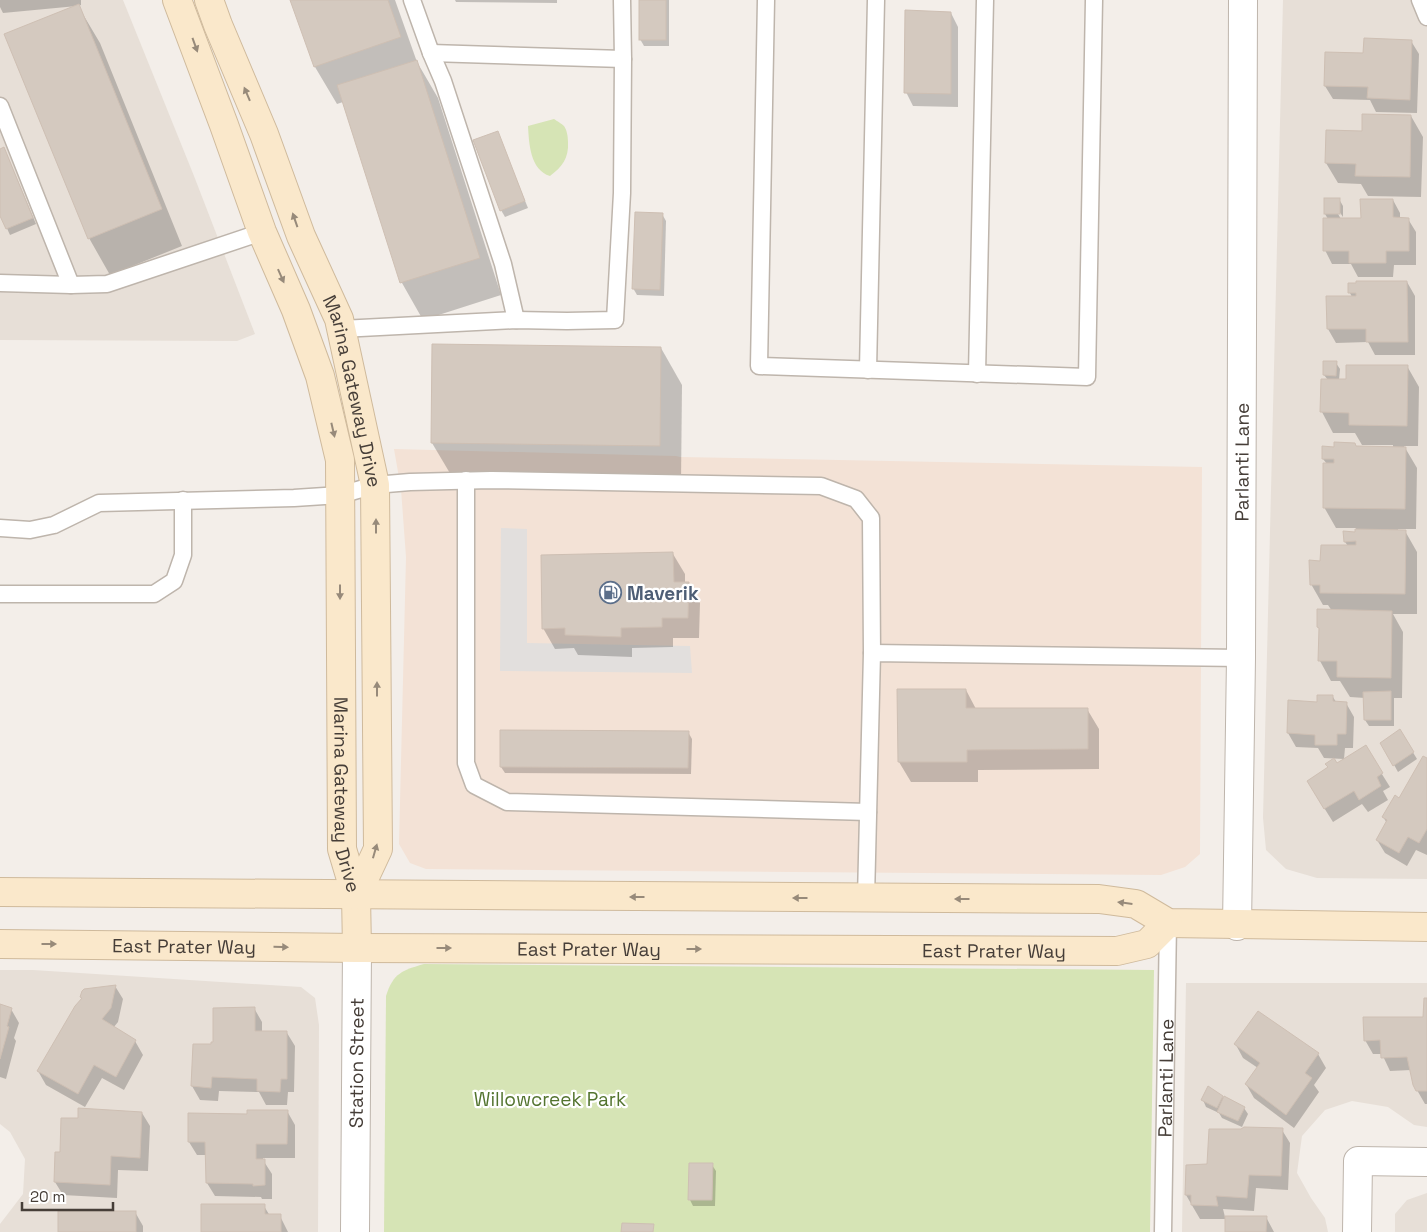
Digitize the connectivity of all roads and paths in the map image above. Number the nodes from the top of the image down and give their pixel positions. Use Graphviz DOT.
graph roads {
  1 [pos="177,0"];
  2 [pos="209,0"];
  3 [pos="412,0"];
  4 [pos="622,0"];
  5 [pos="766,0"];
  6 [pos="876,0"];
  7 [pos="985,0"];
  8 [pos="1094,0"];
  9 [pos="1243,0"];
  10 [pos="1420,0"];
  11 [pos="1427,17"];
  12 [pos="430,53"];
  13 [pos="623,59"];
  14 [pos="0,106"];
  15 [pos="262,232"];
  16 [pos="0,283"];
  17 [pos="71,285"];
  18 [pos="516,320"];
  19 [pos="341,329"];
  20 [pos="868,370"];
  21 [pos="977,374"];
  22 [pos="466,480"];
  23 [pos="375,485"];
  24 [pos="340,495"];
  25 [pos="183,500"];
  26 [pos="0,528"];
  27 [pos="0,594"];
  28 [pos="872,653"];
  29 [pos="1241,658"];
  30 [pos="868,812"];
  31 [pos="0,892"];
  32 [pos="356,896"];
  33 [pos="866,898"];
  34 [pos="1168,923"];
  35 [pos="1237,926"];
  36 [pos="1427,927"];
  37 [pos="0,944"];
  38 [pos="357,948"];
  39 [pos="1427,1162"];
  40 [pos="355,1232"];
  41 [pos="1162,1232"];
  42 [pos="1357,1232"];
  1 -- 15 [label="main road, Marina Gateway Drive, one-way"];
  19 -- 2 [label="main road, Marina Gateway Drive, one-way"];
  3 -- 12 [label="lane"];
  4 -- 13 [label="lane"];
  5 -- 20 [label="lane"];
  6 -- 20 [label="lane"];
  7 -- 21 [label="lane"];
  8 -- 21 [label="lane"];
  9 -- 29 [label="street, Parlanti Lane"];
  10 -- 11 [label="lane"];
  12 -- 13 [label="lane"];
  12 -- 18 [label="lane"];
  13 -- 18 [label="lane"];
  14 -- 17 [label="lane"];
  15 -- 17 [label="lane"];
  15 -- 24 [label="main road, Marina Gateway Drive, one-way"];
  16 -- 17 [label="lane"];
  18 -- 19 [label="lane"];
  19 -- 23 [label="main road, Marina Gateway Drive"];
  20 -- 21 [label="lane"];
  22 -- 23 [label="lane"];
  22 -- 28 [label="lane"];
  22 -- 30 [label="lane"];
  23 -- 24 [label="lane"];
  32 -- 23 [label="main road, Marina Gateway Drive, one-way"];
  24 -- 25 [label="lane"];
  24 -- 32 [label="main road, Marina Gateway Drive, one-way"];
  25 -- 26 [label="lane"];
  25 -- 27 [label="lane"];
  28 -- 29 [label="lane"];
  28 -- 30 [label="lane"];
  29 -- 35 [label="street, Parlanti Lane"];
  30 -- 33 [label="lane"];
  31 -- 32 [label="main road"];
  33 -- 32 [label="main road, one-way"];
  32 -- 38 [label="main road, Station Street"];
  34 -- 33 [label="main road, one-way"];
  34 -- 35 [label="main road"];
  38 -- 34 [label="main road, East Prater Way, one-way"];
  34 -- 41 [label="lane, Parlanti Lane"];
  35 -- 36 [label="main road"];
  37 -- 38 [label="main road, East Prater Way, one-way"];
  38 -- 40 [label="street, Station Street"];
  39 -- 42 [label="street"];
}
